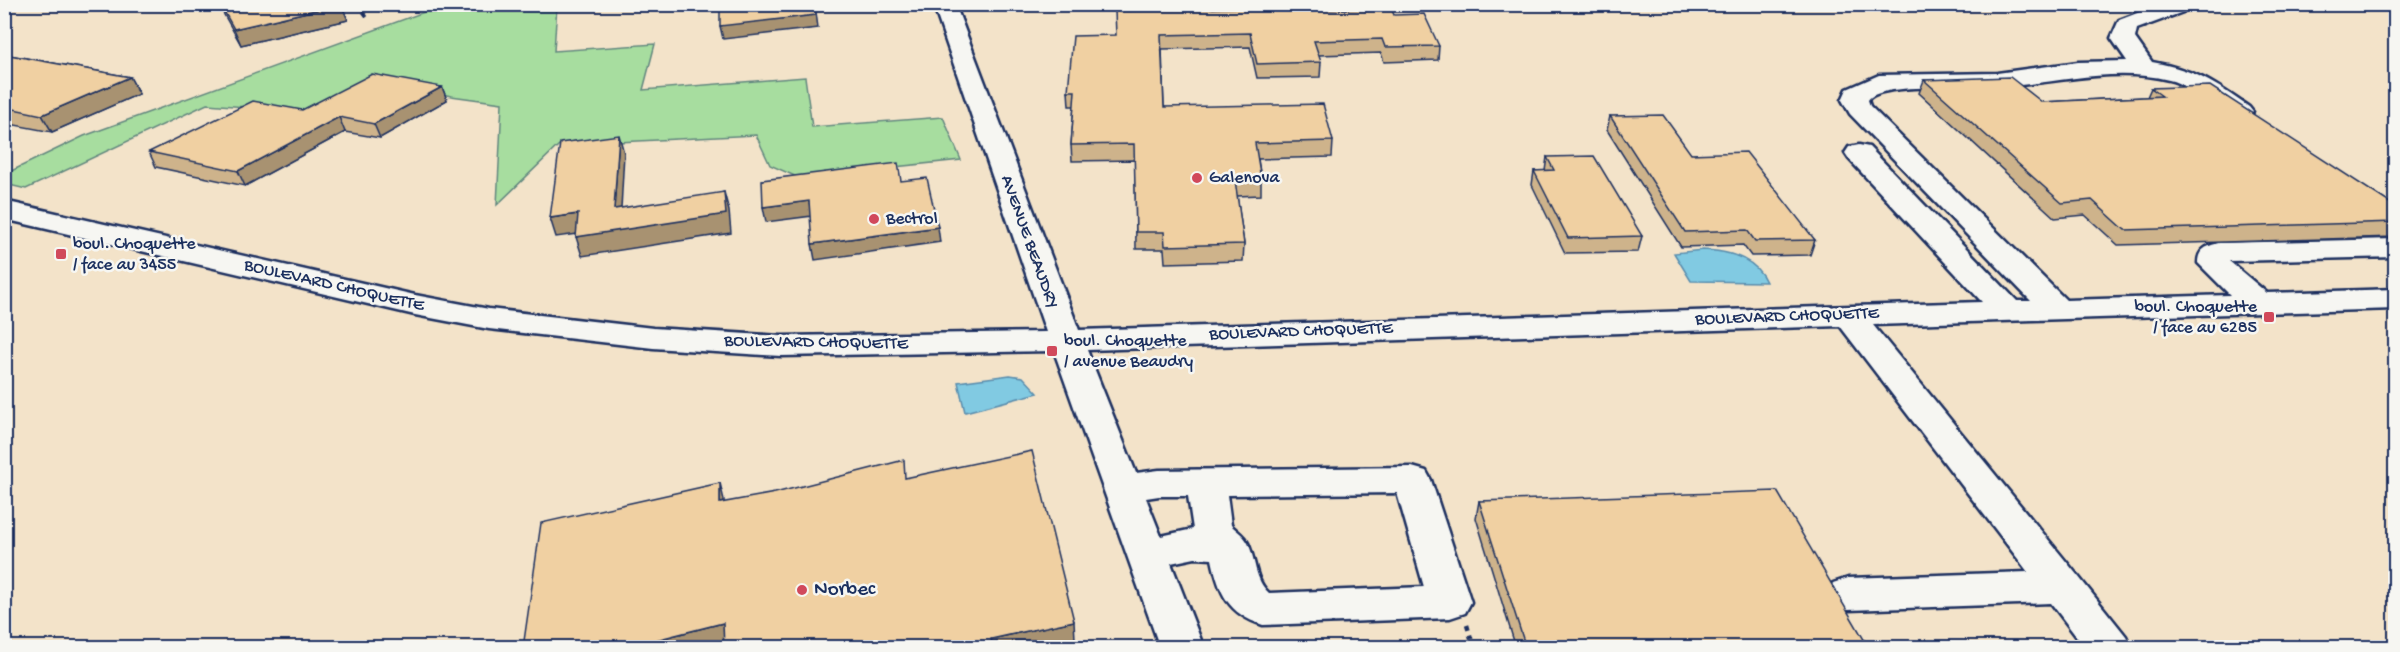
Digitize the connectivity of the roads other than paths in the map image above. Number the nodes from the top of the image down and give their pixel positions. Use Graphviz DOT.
graph roads {
  1 [pos="944,4"];
  2 [pos="2176,4"];
  3 [pos="2144,68"];
  4 [pos="2262,126"];
  5 [pos="1859,153"];
  6 [pos="4,210"];
  7 [pos="2396,248"];
  8 [pos="2396,299"];
  9 [pos="2259,303"];
  10 [pos="2057,309"];
  11 [pos="2007,310"];
  12 [pos="1848,315"];
  13 [pos="1067,339"];
  14 [pos="1207,483"];
  15 [pos="1123,488"];
  16 [pos="1229,546"];
  17 [pos="1148,554"];
  18 [pos="2063,587"];
  19 [pos="1848,594"];
  20 [pos="1182,648"];
  21 [pos="2110,648"];
  1 -- 13 [label="street, AVENUE BEAUDRY"];
  2 -- 3 [label="street"];
  3 -- 4 [label="street"];
  3 -- 10 [label="street"];
  5 -- 11 [label="street"];
  6 -- 13 [label="street, BOULEVARD CHOQUETTE"];
  7 -- 9 [label="street"];
  8 -- 9 [label="street, BOULEVARD CHOQUETTE"];
  9 -- 10 [label="street, BOULEVARD CHOQUETTE"];
  10 -- 11 [label="street, BOULEVARD CHOQUETTE"];
  11 -- 12 [label="street, BOULEVARD CHOQUETTE"];
  12 -- 13 [label="street, BOULEVARD CHOQUETTE"];
  12 -- 18 [label="street"];
  13 -- 15 [label="street, AVENUE BEAUDRY"];
  14 -- 15 [label="street"];
  14 -- 16 [label="street"];
  14 -- 16 [label="street"];
  15 -- 17 [label="street, AVENUE BEAUDRY"];
  16 -- 17 [label="street"];
  17 -- 20 [label="street, AVENUE BEAUDRY"];
  18 -- 19 [label="street"];
  18 -- 21 [label="street"];
}
